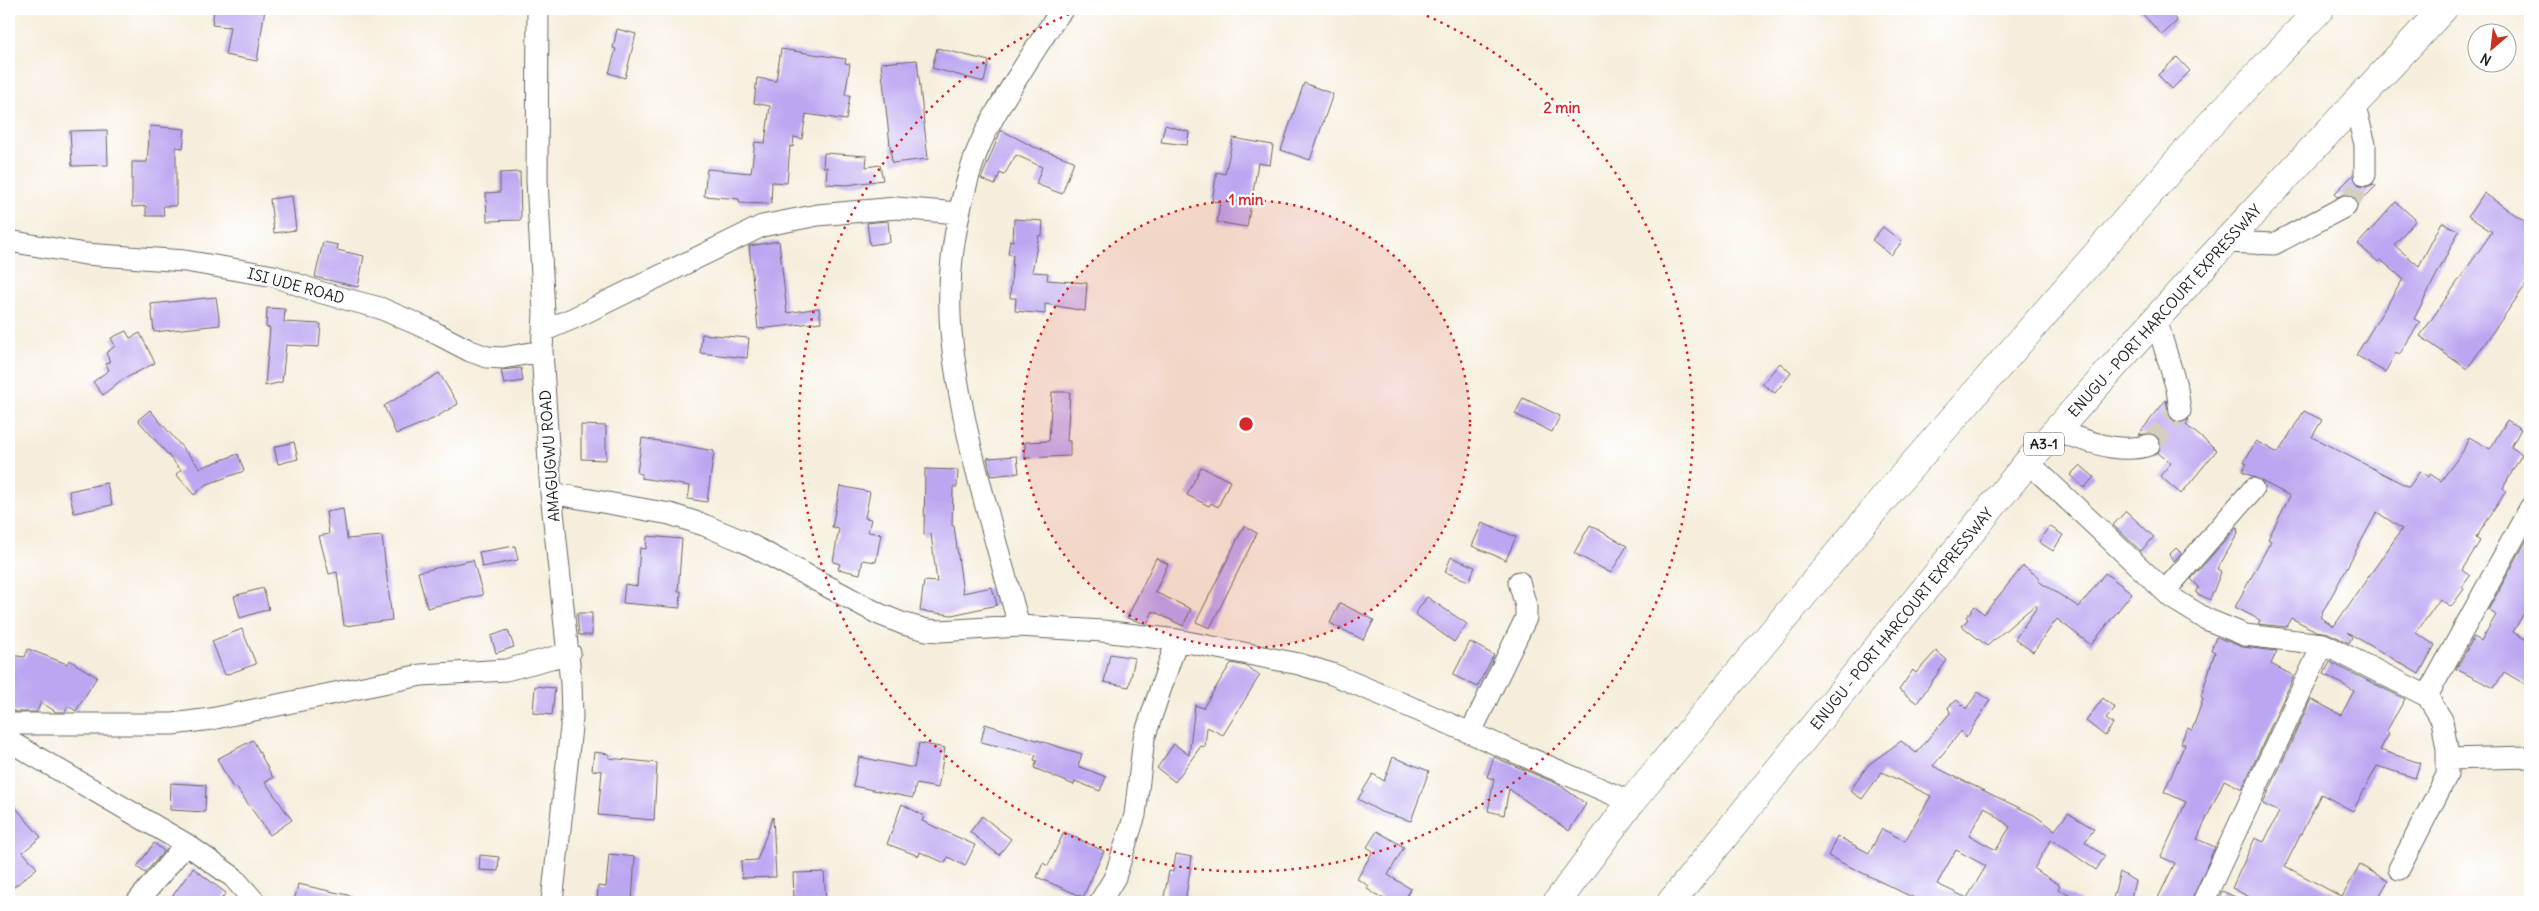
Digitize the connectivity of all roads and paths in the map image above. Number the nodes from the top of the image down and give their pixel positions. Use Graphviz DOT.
graph roads {
  1 [pos="538,9"];
  2 [pos="1063,9"];
  3 [pos="2320,9"];
  4 [pos="2443,9"];
  5 [pos="2354,104"];
  6 [pos="2365,175"];
  7 [pos="2346,206"];
  8 [pos="959,213"];
  9 [pos="9,241"];
  10 [pos="2226,242"];
  11 [pos="2156,319"];
  12 [pos="543,341"];
  13 [pos="2180,411"];
  14 [pos="2056,431"];
  15 [pos="2149,445"];
  16 [pos="2028,462"];
  17 [pos="2253,489"];
  18 [pos="551,493"];
  19 [pos="2530,508"];
  20 [pos="1519,582"];
  21 [pos="2165,591"];
  22 [pos="1019,626"];
  23 [pos="1177,640"];
  24 [pos="2323,644"];
  25 [pos="570,653"];
  26 [pos="2427,696"];
  27 [pos="9,724"];
  28 [pos="1471,732"];
  29 [pos="9,741"];
  30 [pos="2530,758"];
  31 [pos="2447,759"];
  32 [pos="1631,802"];
  33 [pos="186,844"];
  34 [pos="2399,870"];
  35 [pos="137,902"];
  36 [pos="255,902"];
  37 [pos="552,902"];
  38 [pos="1100,902"];
  39 [pos="1556,902"];
  40 [pos="1672,902"];
  41 [pos="2203,902"];
  1 -- 12 [label="street, AMAGUGWU ROAD"];
  2 -- 8 [label="street"];
  3 -- 32 [label="highway"];
  4 -- 5 [label="highway, ENUGU - PORT HARCOURT EXPRESSWAY / A3-1"];
  5 -- 6 [label="street"];
  5 -- 10 [label="highway, ENUGU - PORT HARCOURT EXPRESSWAY / A3-1"];
  7 -- 10 [label="street"];
  8 -- 12 [label="street, ISI UDE ROAD"];
  8 -- 22 [label="street"];
  9 -- 12 [label="street, ISI UDE ROAD"];
  10 -- 11 [label="highway, ENUGU - PORT HARCOURT EXPRESSWAY / A3-1"];
  11 -- 13 [label="street"];
  11 -- 14 [label="highway, ENUGU - PORT HARCOURT EXPRESSWAY / A3-1"];
  12 -- 18 [label="street, AMAGUGWU ROAD"];
  14 -- 15 [label="street"];
  14 -- 16 [label="highway, ENUGU - PORT HARCOURT EXPRESSWAY / A3-1"];
  16 -- 21 [label="street"];
  16 -- 40 [label="highway, ENUGU - PORT HARCOURT EXPRESSWAY / A3-1"];
  17 -- 21 [label="street"];
  18 -- 22 [label="street"];
  18 -- 25 [label="street, AMAGUGWU ROAD"];
  19 -- 26 [label="street"];
  20 -- 28 [label="street"];
  21 -- 24 [label="street"];
  22 -- 23 [label="street"];
  23 -- 28 [label="street"];
  23 -- 38 [label="street"];
  24 -- 26 [label="street"];
  24 -- 41 [label="street"];
  25 -- 27 [label="street"];
  25 -- 37 [label="street, AMAGUGWU ROAD"];
  26 -- 31 [label="street"];
  28 -- 32 [label="street"];
  29 -- 33 [label="street"];
  30 -- 31 [label="street"];
  31 -- 34 [label="street"];
  32 -- 39 [label="highway"];
  33 -- 35 [label="street"];
  33 -- 36 [label="street"];
}
